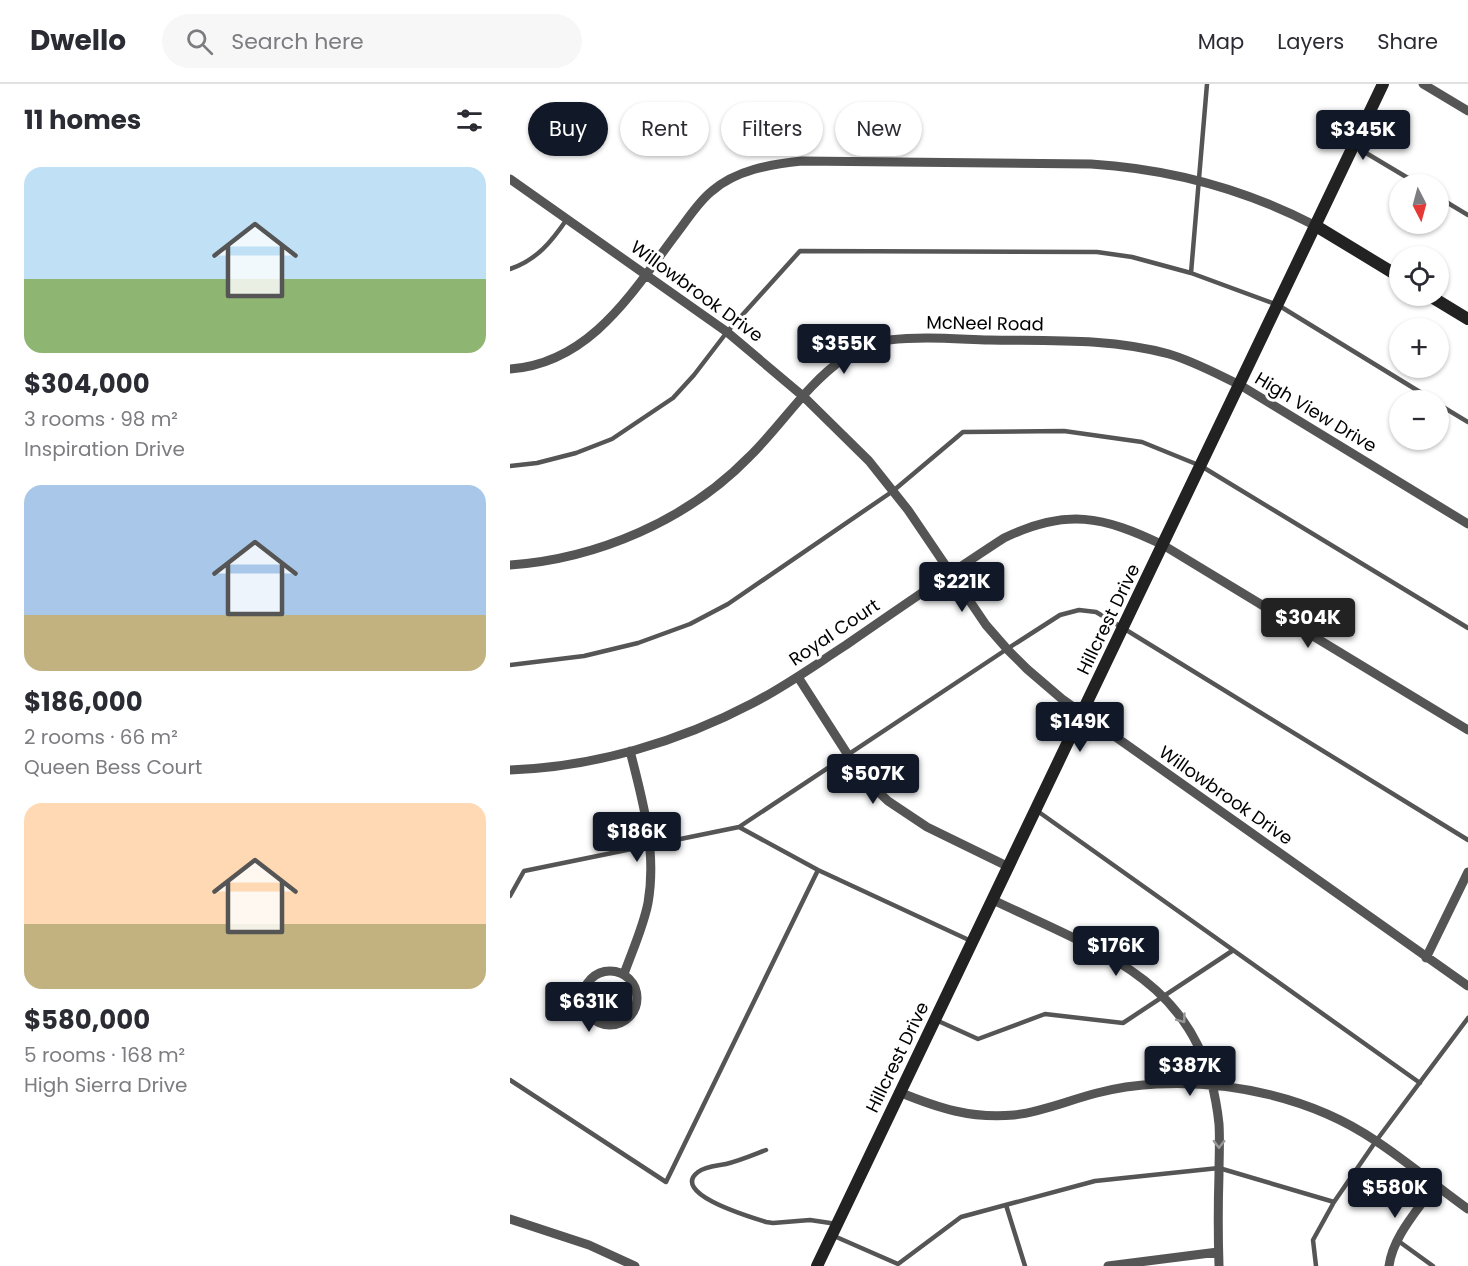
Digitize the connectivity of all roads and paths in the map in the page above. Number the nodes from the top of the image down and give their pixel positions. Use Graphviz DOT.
graph roads {
  1 [pos="1207,84"];
  2 [pos="1383,84"];
  3 [pos="1424,84"];
  4 [pos="1468,111"];
  5 [pos="1354,146"];
  6 [pos="1401,174"];
  7 [pos="510,179"];
  8 [pos="1199,180"];
  9 [pos="1449,204"];
  10 [pos="1468,215"];
  11 [pos="567,219"];
  12 [pos="1316,226"];
  13 [pos="510,269"];
  14 [pos="1389,270"];
  15 [pos="1191,273"];
  16 [pos="646,274"];
  17 [pos="1278,305"];
  18 [pos="1447,306"];
  19 [pos="1468,319"];
  20 [pos="728,332"];
  21 [pos="510,369"];
  22 [pos="1240,385"];
  23 [pos="1417,390"];
  24 [pos="804,397"];
  25 [pos="1449,411"];
  26 [pos="1468,422"];
  27 [pos="510,466"];
  28 [pos="1201,466"];
  29 [pos="893,491"];
  30 [pos="1468,524"];
  31 [pos="1163,545"];
  32 [pos="510,565"];
  33 [pos="951,574"];
  34 [pos="1123,628"];
  35 [pos="1468,628"];
  36 [pos="1007,649"];
  37 [pos="510,665"];
  38 [pos="798,677"];
  39 [pos="1082,714"];
  40 [pos="1468,730"];
  41 [pos="630,751"];
  42 [pos="848,755"];
  43 [pos="510,770"];
  44 [pos="1036,810"];
  45 [pos="739,827"];
  46 [pos="1468,840"];
  47 [pos="650,846"];
  48 [pos="1009,867"];
  49 [pos="818,870"];
  50 [pos="1468,872"];
  51 [pos="510,896"];
  52 [pos="993,900"];
  53 [pos="974,942"];
  54 [pos="1232,951"];
  55 [pos="1426,957"];
  56 [pos="624,974"];
  57 [pos="1468,986"];
  58 [pos="1163,997"];
  59 [pos="1468,1018"];
  60 [pos="935,1020"];
  61 [pos="510,1080"];
  62 [pos="1420,1083"];
  63 [pos="1213,1086"];
  64 [pos="899,1092"];
  65 [pos="1376,1141"];
  66 [pos="766,1150"];
  67 [pos="1219,1168"];
  68 [pos="1435,1185"];
  69 [pos="1334,1202"];
  70 [pos="1006,1205"];
  71 [pos="1468,1209"];
  72 [pos="510,1219"];
  73 [pos="834,1230"];
  74 [pos="1397,1240"];
  75 [pos="1218,1252"];
  76 [pos="635,1266"];
  77 [pos="817,1266"];
  78 [pos="1025,1266"];
  79 [pos="1108,1266"];
  80 [pos="1219,1266"];
  81 [pos="1316,1266"];
  82 [pos="1389,1266"];
  83 [pos="1433,1266"];
  1 -- 8 [label="lane"];
  2 -- 5 [label="street, Hillcrest Drive"];
  3 -- 4 [label="street"];
  5 -- 6 [label="lane"];
  5 -- 12 [label="street, Hillcrest Drive"];
  7 -- 11 [label="street, Willowbrook Drive"];
  8 -- 12 [label="street"];
  8 -- 15 [label="lane"];
  8 -- 16 [label="street"];
  9 -- 10 [label="lane"];
  11 -- 13 [label="lane"];
  11 -- 16 [label="street, Willowbrook Drive"];
  12 -- 14 [label="street"];
  12 -- 17 [label="street, Hillcrest Drive"];
  15 -- 17 [label="lane"];
  15 -- 20 [label="lane"];
  16 -- 20 [label="street, Willowbrook Drive"];
  16 -- 21 [label="street"];
  17 -- 22 [label="street, Hillcrest Drive"];
  17 -- 23 [label="lane"];
  18 -- 19 [label="street"];
  20 -- 24 [label="street, Willowbrook Drive"];
  20 -- 27 [label="lane"];
  22 -- 24 [label="street, McNeel Road"];
  22 -- 28 [label="street, Hillcrest Drive"];
  22 -- 30 [label="street, High View Drive"];
  24 -- 29 [label="street, Willowbrook Drive"];
  24 -- 32 [label="street, McNeel Road"];
  25 -- 26 [label="lane"];
  28 -- 29 [label="lane"];
  28 -- 31 [label="street, Hillcrest Drive"];
  28 -- 35 [label="lane"];
  29 -- 33 [label="street, Willowbrook Drive"];
  29 -- 37 [label="lane"];
  31 -- 33 [label="street, Royal Court"];
  31 -- 34 [label="street, Hillcrest Drive"];
  31 -- 40 [label="street, Royal Court"];
  33 -- 36 [label="street, Willowbrook Drive"];
  33 -- 38 [label="street, Royal Court"];
  34 -- 36 [label="lane"];
  34 -- 39 [label="street, Hillcrest Drive"];
  34 -- 46 [label="lane"];
  36 -- 39 [label="street, Willowbrook Drive"];
  36 -- 42 [label="lane"];
  38 -- 41 [label="street, Royal Court"];
  38 -- 42 [label="street"];
  39 -- 44 [label="street, Hillcrest Drive"];
  39 -- 55 [label="street, Willowbrook Drive"];
  41 -- 43 [label="street, Royal Court"];
  41 -- 47 [label="street"];
  42 -- 45 [label="lane"];
  42 -- 48 [label="street"];
  44 -- 48 [label="street, Hillcrest Drive"];
  44 -- 54 [label="lane"];
  45 -- 47 [label="lane"];
  45 -- 49 [label="lane"];
  47 -- 51 [label="lane"];
  47 -- 56 [label="street"];
  48 -- 52 [label="street, Hillcrest Drive"];
  49 -- 53 [label="lane"];
  49 -- 61 [label="lane"];
  50 -- 55 [label="street"];
  52 -- 53 [label="street, Hillcrest Drive"];
  52 -- 58 [label="street"];
  53 -- 60 [label="street, Hillcrest Drive"];
  54 -- 58 [label="lane"];
  54 -- 62 [label="lane"];
  55 -- 57 [label="street, Willowbrook Drive"];
  56 -- 56 [label="street"];
  58 -- 60 [label="lane"];
  58 -- 63 [label="street, one-way"];
  59 -- 62 [label="lane"];
  60 -- 64 [label="street, Hillcrest Drive"];
  62 -- 65 [label="lane"];
  63 -- 64 [label="street"];
  63 -- 65 [label="street"];
  63 -- 67 [label="street, one-way"];
  64 -- 73 [label="street, Hillcrest Drive"];
  65 -- 68 [label="street"];
  65 -- 69 [label="lane"];
  66 -- 73 [label="lane"];
  67 -- 69 [label="lane"];
  67 -- 70 [label="lane"];
  67 -- 75 [label="street"];
  68 -- 71 [label="street"];
  68 -- 74 [label="street"];
  69 -- 81 [label="lane"];
  70 -- 73 [label="lane"];
  70 -- 78 [label="lane"];
  72 -- 76 [label="street"];
  73 -- 77 [label="street, Hillcrest Drive"];
  74 -- 82 [label="street"];
  74 -- 83 [label="lane"];
  75 -- 79 [label="street"];
  75 -- 80 [label="street"];
}
